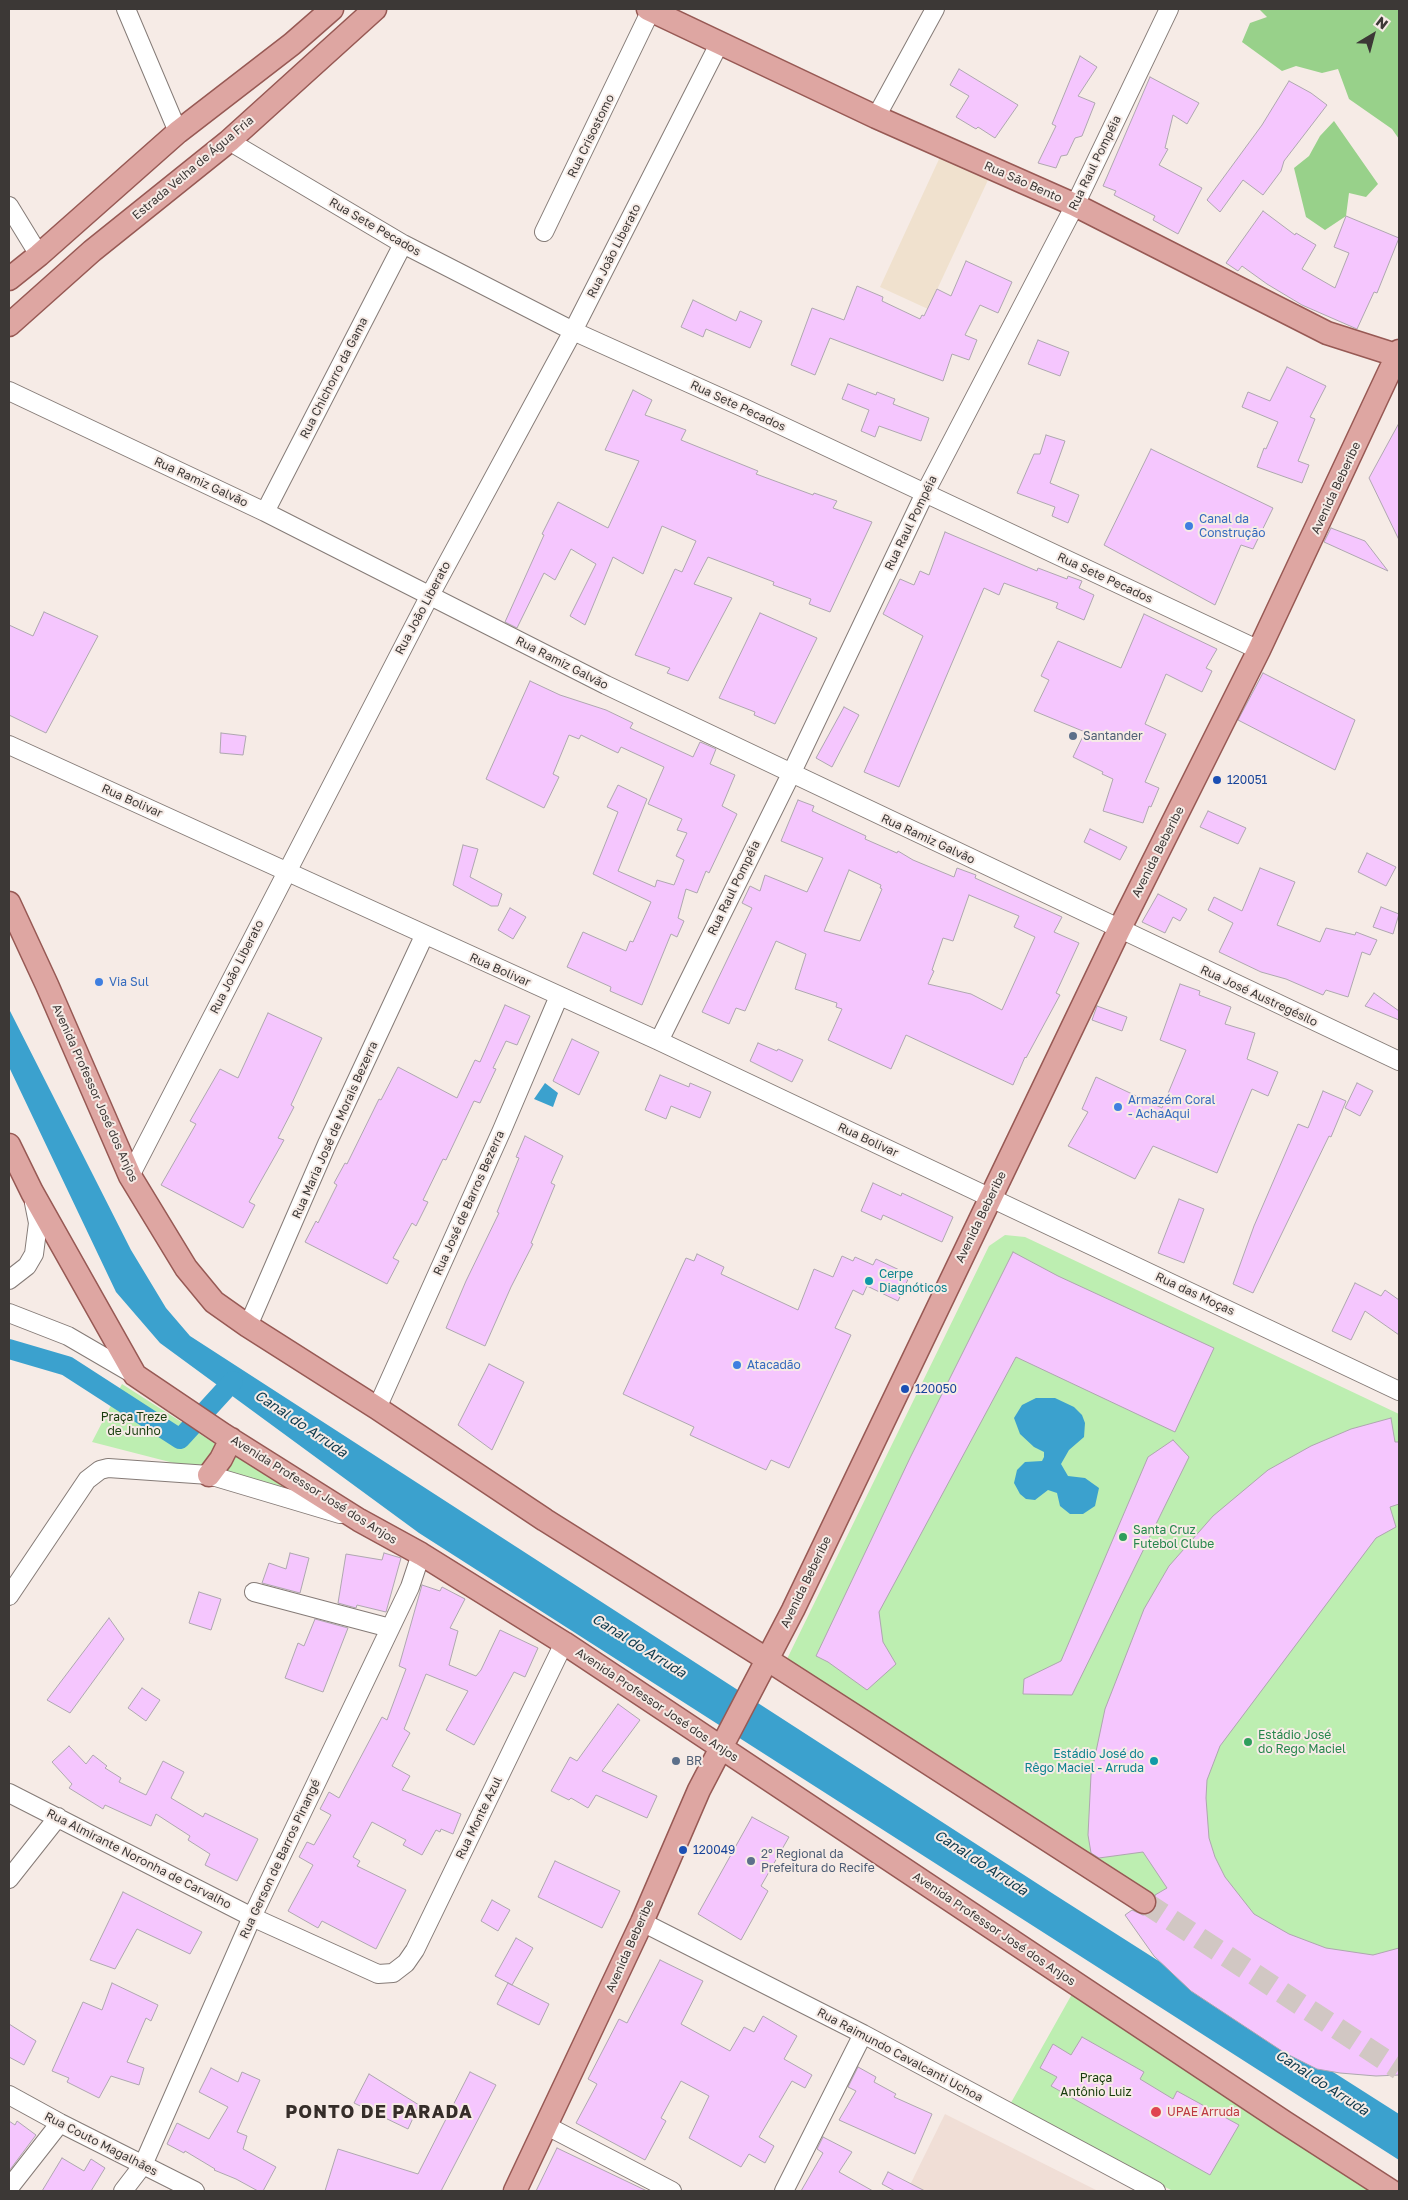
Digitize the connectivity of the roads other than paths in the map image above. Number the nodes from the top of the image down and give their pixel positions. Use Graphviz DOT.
graph roads {
  1 [pos="126,9"];
  2 [pos="332,9"];
  3 [pos="375,9"];
  4 [pos="935,9"];
  5 [pos="1169,9"];
  6 [pos="649,10"];
  7 [pos="720,42"];
  8 [pos="876,117"];
  9 [pos="178,132"];
  10 [pos="229,141"];
  11 [pos="1075,205"];
  12 [pos="9,206"];
  13 [pos="544,232"];
  14 [pos="403,244"];
  15 [pos="39,255"];
  16 [pos="9,279"];
  17 [pos="9,325"];
  18 [pos="574,331"];
  19 [pos="1399,356"];
  20 [pos="9,391"];
  21 [pos="925,493"];
  22 [pos="265,512"];
  23 [pos="429,597"];
  24 [pos="1259,650"];
  25 [pos="9,745"];
  26 [pos="791,774"];
  27 [pos="286,871"];
  28 [pos="9,903"];
  29 [pos="1119,930"];
  30 [pos="424,936"];
  31 [pos="559,996"];
  32 [pos="659,1041"];
  33 [pos="1399,1061"];
  34 [pos="9,1145"];
  35 [pos="130,1176"];
  36 [pos="32,1192"];
  37 [pos="991,1197"];
  38 [pos="9,1280"];
  39 [pos="9,1313"];
  40 [pos="248,1326"];
  41 [pos="135,1375"];
  42 [pos="1399,1391"];
  43 [pos="376,1408"];
  44 [pos="228,1437"];
  45 [pos="209,1474"];
  46 [pos="359,1520"];
  47 [pos="421,1554"];
  48 [pos="254,1592"];
  49 [pos="9,1596"];
  50 [pos="390,1628"];
  51 [pos="564,1643"];
  52 [pos="768,1660"];
  53 [pos="725,1740"];
  54 [pos="9,1792"];
  55 [pos="58,1817"];
  56 [pos="9,1879"];
  57 [pos="1144,1902"];
  58 [pos="252,1917"];
  59 [pos="642,1922"];
  60 [pos="378,1974"];
  61 [pos="863,2034"];
  62 [pos="9,2095"];
  63 [pos="60,2123"];
  64 [pos="547,2126"];
  65 [pos="143,2166"];
  66 [pos="9,2188"];
  67 [pos="123,2191"];
  68 [pos="195,2191"];
  69 [pos="515,2191"];
  70 [pos="672,2191"];
  71 [pos="784,2191"];
  72 [pos="1156,2191"];
  73 [pos="1391,2191"];
  1 -- 9 [label="street"];
  2 -- 9 [label="main road"];
  3 -- 10 [label="main road, Estrada Velha de Água Fria"];
  4 -- 8 [label="street"];
  5 -- 11 [label="street, Rua Raul Pompéia"];
  6 -- 7 [label="main road, Rua São Bento"];
  6 -- 13 [label="street, Rua Crisostomo"];
  7 -- 8 [label="main road, Rua São Bento"];
  7 -- 18 [label="street, Rua João Liberato"];
  8 -- 11 [label="main road, Rua São Bento"];
  9 -- 15 [label="main road"];
  10 -- 14 [label="street, Rua Sete Pecados"];
  10 -- 17 [label="main road, Estrada Velha de Água Fria"];
  11 -- 19 [label="main road, Rua São Bento"];
  11 -- 21 [label="street, Rua Raul Pompéia"];
  12 -- 15 [label="street"];
  14 -- 18 [label="street, Rua Sete Pecados"];
  14 -- 22 [label="street, Rua Chichorro da Gama"];
  15 -- 16 [label="main road"];
  18 -- 21 [label="street, Rua Sete Pecados"];
  18 -- 23 [label="street, Rua João Liberato"];
  19 -- 24 [label="main road, Avenida Beberibe"];
  20 -- 22 [label="street, Rua Ramiz Galvão"];
  21 -- 24 [label="street, Rua Sete Pecados"];
  21 -- 26 [label="street, Rua Raul Pompéia"];
  22 -- 23 [label="street, Rua Ramiz Galvão"];
  23 -- 26 [label="street, Rua Ramiz Galvão"];
  23 -- 27 [label="street, Rua João Liberato"];
  24 -- 29 [label="main road, Avenida Beberibe"];
  25 -- 27 [label="street, Rua Bolivar"];
  26 -- 29 [label="street, Rua Ramiz Galvão"];
  26 -- 32 [label="street, Rua Raul Pompéia"];
  27 -- 30 [label="street, Rua Bolivar"];
  27 -- 35 [label="street, Rua João Liberato"];
  28 -- 35 [label="main road, Avenida Professor José dos Anjos"];
  29 -- 33 [label="street, Rua José Austregésilo"];
  29 -- 37 [label="main road, Avenida Beberibe"];
  30 -- 31 [label="street, Rua Bolivar"];
  30 -- 40 [label="street, Rua Maria José de Morais Bezerra"];
  31 -- 32 [label="street, Rua Bolivar"];
  31 -- 43 [label="street, Rua José de Barros Bezerra"];
  32 -- 37 [label="street, Rua Bolivar"];
  34 -- 36 [label="main road, Avenida Professor José dos Anjos"];
  35 -- 40 [label="main road, Avenida Professor José dos Anjos"];
  36 -- 38 [label="street"];
  36 -- 41 [label="main road, Avenida Professor José dos Anjos"];
  37 -- 42 [label="street, Rua das Moças"];
  37 -- 52 [label="main road, Avenida Beberibe"];
  39 -- 41 [label="street"];
  40 -- 43 [label="main road, Avenida Professor José dos Anjos"];
  41 -- 44 [label="main road, Avenida Professor José dos Anjos"];
  43 -- 52 [label="main road, Avenida Professor José dos Anjos"];
  44 -- 45 [label="main road"];
  44 -- 46 [label="main road, Avenida Professor José dos Anjos"];
  45 -- 46 [label="street"];
  45 -- 49 [label="street"];
  46 -- 47 [label="main road, Avenida Professor José dos Anjos"];
  47 -- 50 [label="street, Rua Gerson de Barros Pinangé"];
  47 -- 51 [label="main road, Avenida Professor José dos Anjos"];
  48 -- 50 [label="street"];
  50 -- 58 [label="street, Rua Gerson de Barros Pinangé"];
  51 -- 53 [label="main road, Avenida Professor José dos Anjos"];
  51 -- 60 [label="street, Rua Monte Azul"];
  52 -- 53 [label="main road, Avenida Beberibe"];
  52 -- 57 [label="main road, Avenida Professor José dos Anjos"];
  53 -- 59 [label="main road, Avenida Beberibe"];
  53 -- 73 [label="main road, Avenida Professor José dos Anjos"];
  54 -- 55 [label="street, Rua Almirante Noronha de Carvalho"];
  55 -- 56 [label="street"];
  55 -- 58 [label="street, Rua Almirante Noronha de Carvalho"];
  58 -- 60 [label="street, Rua Almirante Noronha de Carvalho"];
  58 -- 65 [label="street, Rua Gerson de Barros Pinangé"];
  59 -- 61 [label="street, Rua Raimundo Cavalcanti Uchoa"];
  59 -- 64 [label="main road, Avenida Beberibe"];
  61 -- 71 [label="street"];
  61 -- 72 [label="street, Rua Raimundo Cavalcanti Uchoa"];
  62 -- 63 [label="street, Rua Couto Magalhães"];
  63 -- 65 [label="street, Rua Couto Magalhães"];
  63 -- 66 [label="street"];
  64 -- 69 [label="main road, Avenida Beberibe"];
  64 -- 70 [label="street"];
  65 -- 67 [label="street, Rua Gerson de Barros Pinangé"];
  65 -- 68 [label="street, Rua Couto Magalhães"];
}
